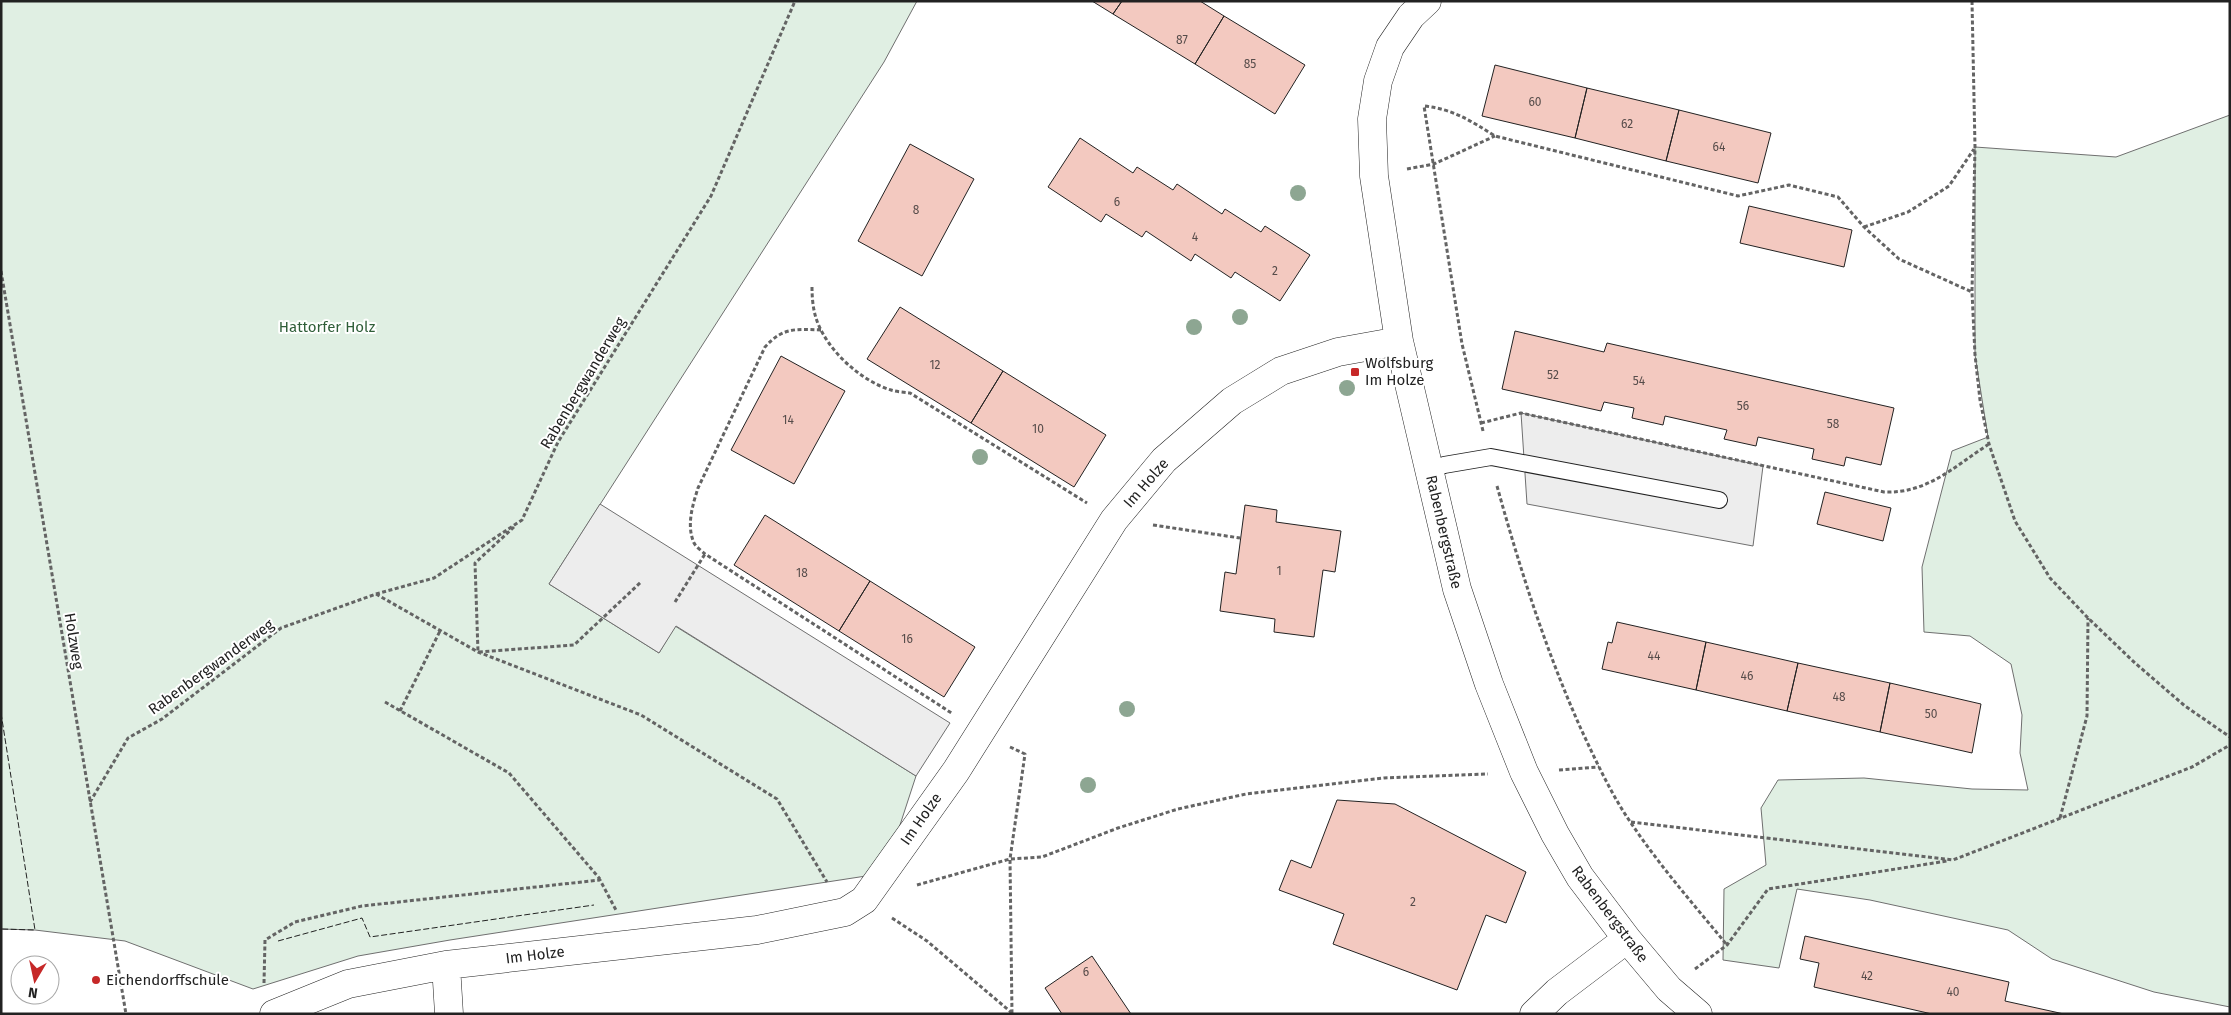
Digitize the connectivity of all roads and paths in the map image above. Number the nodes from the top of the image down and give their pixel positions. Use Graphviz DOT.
graph roads {
  1 [pos="795,1"];
  2 [pos="1427,1"];
  3 [pos="1972,1"];
  4 [pos="1495,136"];
  5 [pos="1975,147"];
  6 [pos="1434,164"];
  7 [pos="1374,176"];
  8 [pos="1864,227"];
  9 [pos="1,271"];
  10 [pos="812,287"];
  11 [pos="1972,292"];
  12 [pos="821,330"];
  13 [pos="1399,341"];
  14 [pos="1481,423"];
  15 [pos="1989,444"];
  16 [pos="1491,457"];
  17 [pos="1430,470"];
  18 [pos="1719,500"];
  19 [pos="522,520"];
  20 [pos="1114,520"];
  21 [pos="1240,538"];
  22 [pos="705,554"];
  23 [pos="642,582"];
  24 [pos="376,594"];
  25 [pos="675,602"];
  26 [pos="2088,618"];
  27 [pos="440,631"];
  28 [pos="478,652"];
  29 [pos="385,702"];
  30 [pos="400,711"];
  31 [pos="980,732"];
  32 [pos="2230,737"];
  33 [pos="2230,745"];
  34 [pos="1599,767"];
  35 [pos="1524,772"];
  36 [pos="90,802"];
  37 [pos="2060,818"];
  38 [pos="1630,822"];
  39 [pos="1010,859"];
  40 [pos="1953,860"];
  41 [pos="600,880"];
  42 [pos="855,906"];
  43 [pos="1627,939"];
  44 [pos="633,944"];
  45 [pos="1727,945"];
  46 [pos="446,965"];
  47 [pos="264,986"];
  48 [pos="1669,989"];
  49 [pos="126,1014"];
  50 [pos="274,1014"];
  51 [pos="449,1014"];
  52 [pos="1012,1014"];
  53 [pos="1534,1014"];
  54 [pos="1698,1014"];
  1 -- 19 [label="path, Rabenbergwanderweg"];
  2 -- 7 [label="street, Rabenbergstraße"];
  3 -- 5 [label="path"];
  4 -- 6 [label="path"];
  4 -- 6 [label="path"];
  4 -- 8 [label="path"];
  5 -- 8 [label="path"];
  5 -- 11 [label="path"];
  6 -- 7 [label="path"];
  6 -- 14 [label="path"];
  7 -- 13 [label="street, Rabenbergstraße"];
  8 -- 11 [label="path"];
  9 -- 36 [label="path, Holzweg"];
  10 -- 12 [label="path"];
  11 -- 15 [label="path"];
  12 -- 20 [label="path"];
  12 -- 22 [label="path"];
  13 -- 17 [label="street, Rabenbergstraße"];
  13 -- 20 [label="street, Im Holze"];
  14 -- 15 [label="path"];
  14 -- 16 [label="path"];
  15 -- 26 [label="path"];
  16 -- 17 [label="lane"];
  16 -- 18 [label="lane"];
  16 -- 34 [label="path"];
  17 -- 35 [label="street, Rabenbergstraße"];
  19 -- 24 [label="path, Rabenbergwanderweg"];
  19 -- 28 [label="path"];
  20 -- 21 [label="path"];
  20 -- 31 [label="street, Im Holze"];
  22 -- 25 [label="path"];
  22 -- 31 [label="path"];
  23 -- 28 [label="path"];
  24 -- 27 [label="path"];
  24 -- 36 [label="path, Rabenbergwanderweg"];
  26 -- 32 [label="path"];
  26 -- 37 [label="path"];
  27 -- 28 [label="path"];
  27 -- 30 [label="path"];
  28 -- 42 [label="path"];
  29 -- 30 [label="path"];
  30 -- 41 [label="path"];
  31 -- 39 [label="path"];
  31 -- 42 [label="street, Im Holze"];
  33 -- 37 [label="path"];
  34 -- 35 [label="path"];
  34 -- 38 [label="path"];
  35 -- 39 [label="path"];
  35 -- 43 [label="street, Rabenbergstraße"];
  36 -- 49 [label="path, Holzweg"];
  37 -- 40 [label="path"];
  38 -- 40 [label="path"];
  38 -- 45 [label="path"];
  39 -- 42 [label="path"];
  39 -- 52 [label="path"];
  40 -- 45 [label="path"];
  41 -- 44 [label="path"];
  41 -- 47 [label="path"];
  42 -- 44 [label="street, Im Holze"];
  42 -- 52 [label="path"];
  43 -- 48 [label="street, Rabenbergstraße"];
  43 -- 53 [label="street"];
  44 -- 46 [label="street, Im Holze"];
  45 -- 48 [label="path"];
  46 -- 50 [label="street, Im Holze"];
  46 -- 51 [label="street"];
  48 -- 54 [label="street, Rabenbergstraße"];
}
